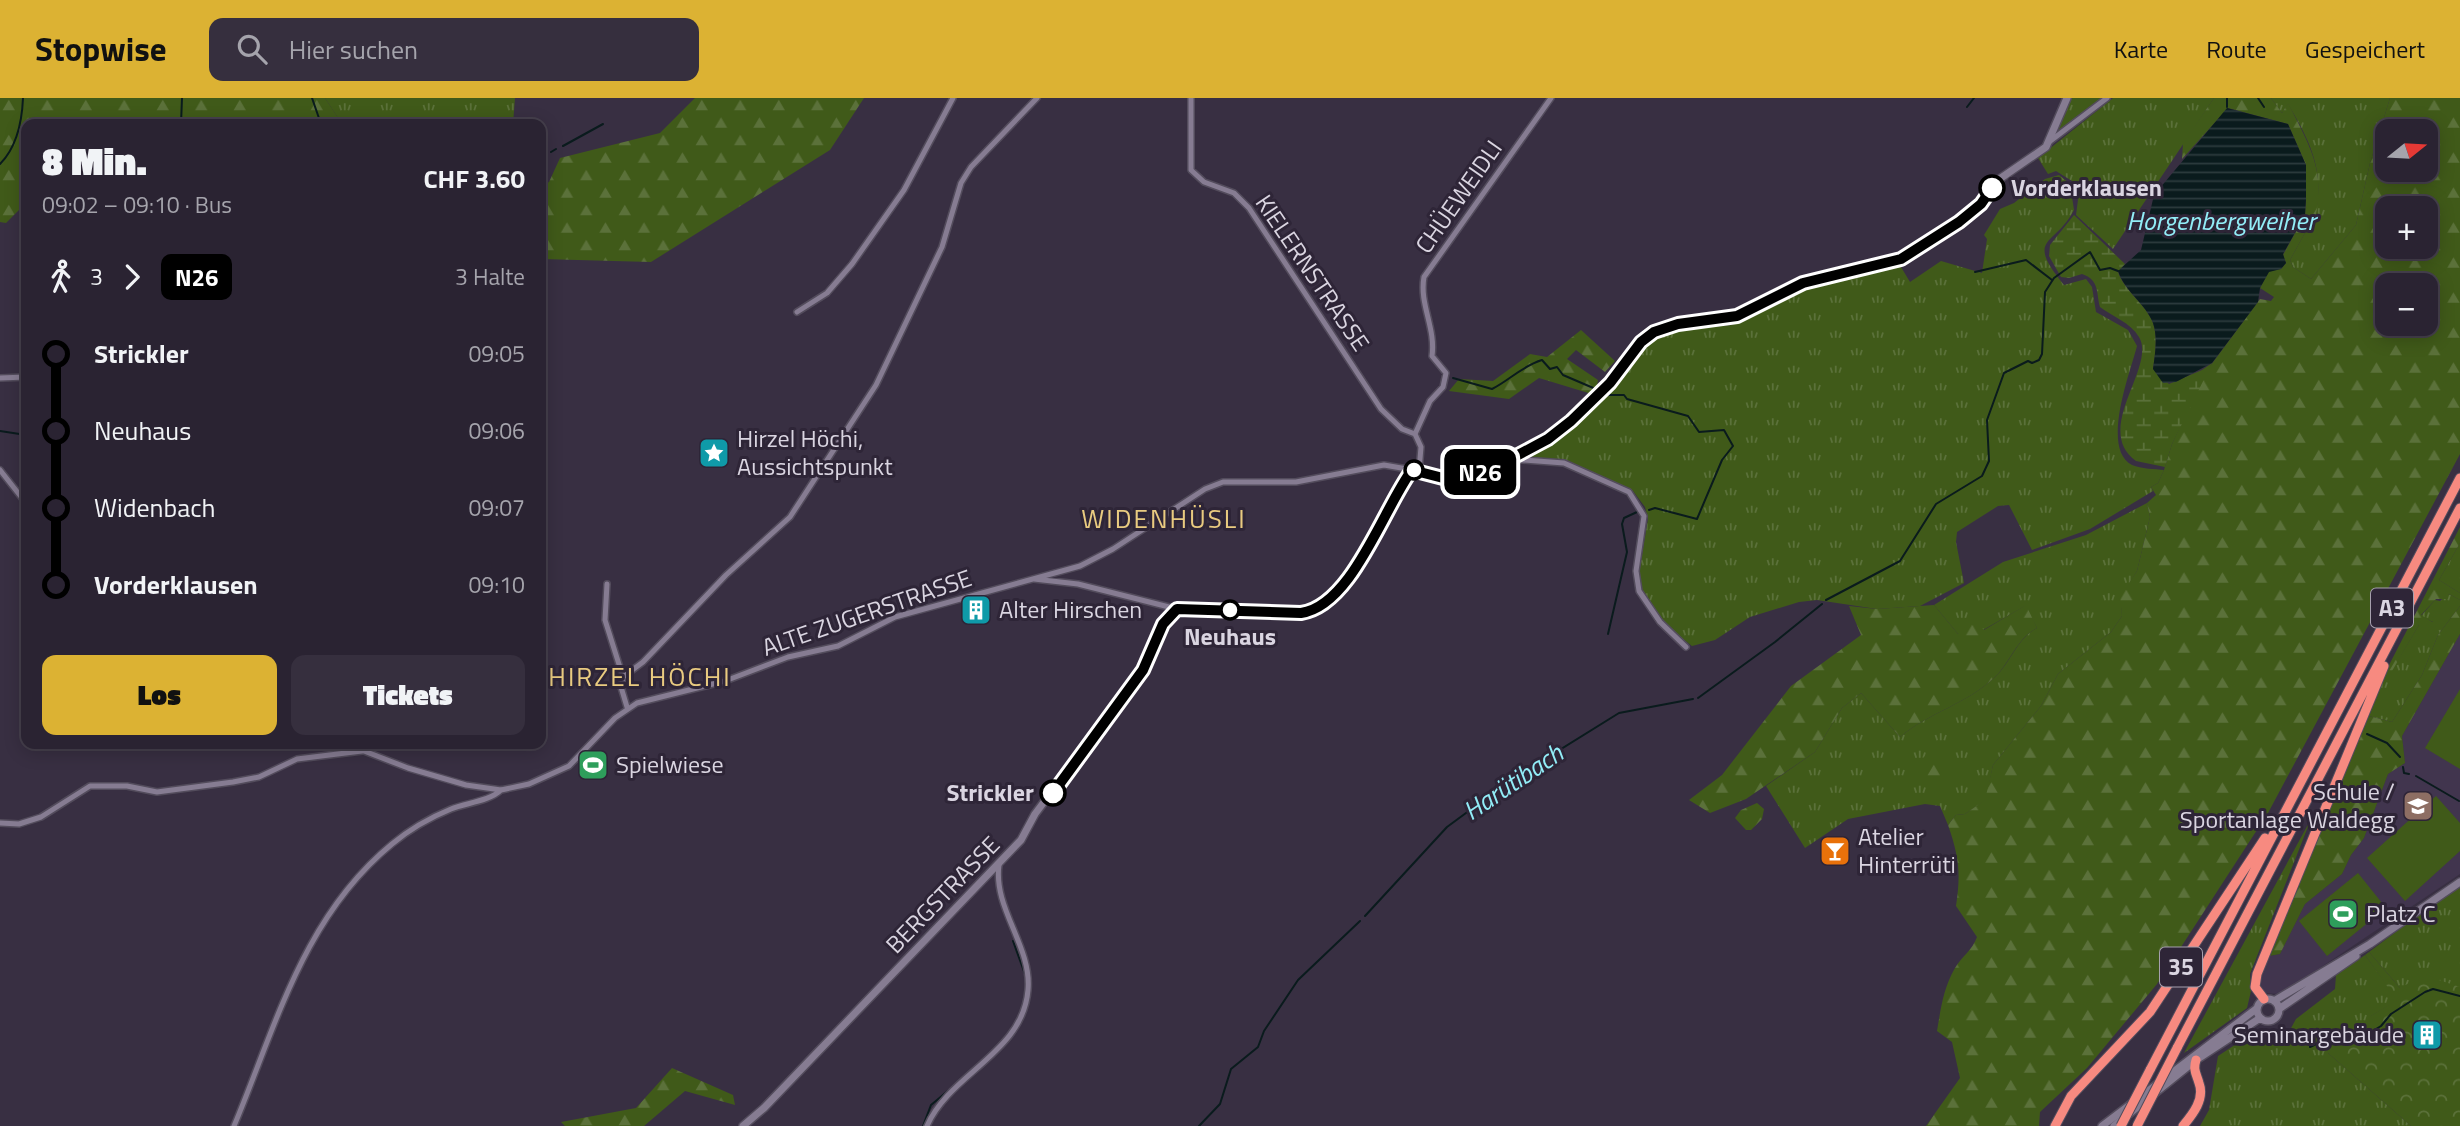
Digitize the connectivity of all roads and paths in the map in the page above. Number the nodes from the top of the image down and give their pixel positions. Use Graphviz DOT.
graph roads {
  1 [pos="953,98"];
  2 [pos="1037,98"];
  3 [pos="1191,98"];
  4 [pos="1551,98"];
  5 [pos="2067,98"];
  6 [pos="2107,98"];
  7 [pos="2049,142"];
  8 [pos="797,312"];
  9 [pos="21,377"];
  10 [pos="0,378"];
  11 [pos="1415,434"];
  12 [pos="1511,458"];
  13 [pos="0,470"];
  14 [pos="1416,471"];
  15 [pos="2460,478"];
  16 [pos="21,497"];
  17 [pos="2460,508"];
  18 [pos="1034,579"];
  19 [pos="607,584"];
  20 [pos="2410,604"];
  21 [pos="1177,609"];
  22 [pos="1686,647"];
  23 [pos="623,677"];
  24 [pos="627,707"];
  25 [pos="363,749"];
  26 [pos="366,750"];
  27 [pos="501,790"];
  28 [pos="2293,796"];
  29 [pos="0,824"];
  30 [pos="999,865"];
  31 [pos="983,881"];
  32 [pos="2460,882"];
  33 [pos="998,888"];
  34 [pos="2370,944"];
  35 [pos="2269,1000"];
  36 [pos="2256,1009"];
  37 [pos="2279,1009"];
  38 [pos="2260,1018"];
  39 [pos="2196,1060"];
  40 [pos="233,1126"];
  41 [pos="743,1126"];
  42 [pos="927,1126"];
  43 [pos="2055,1126"];
  44 [pos="2102,1126"];
  45 [pos="2114,1126"];
  46 [pos="2121,1126"];
  47 [pos="2136,1126"];
  48 [pos="2183,1126"];
  1 -- 8 [label="street"];
  2 -- 23 [label="street"];
  3 -- 11 [label="street, KIELERNSTRASSE"];
  4 -- 11 [label="street, CHÜEWEIDLI"];
  5 -- 7 [label="street"];
  6 -- 7 [label="street"];
  7 -- 12 [label="street"];
  9 -- 10 [label="street"];
  11 -- 14 [label="street"];
  12 -- 14 [label="street"];
  12 -- 22 [label="street"];
  13 -- 16 [label="street"];
  14 -- 18 [label="street, ALTE ZUGERSTRASSE"];
  14 -- 21 [label="street"];
  15 -- 28 [label="highway, A3"];
  17 -- 20 [label="highway, A3"];
  18 -- 21 [label="street"];
  18 -- 24 [label="street, ALTE ZUGERSTRASSE"];
  19 -- 23 [label="street"];
  20 -- 35 [label="highway"];
  20 -- 47 [label="highway, A3, bridge"];
  21 -- 30 [label="street, BERGSTRASSE"];
  23 -- 24 [label="street"];
  24 -- 27 [label="street, ALTE ZUGERSTRASSE"];
  25 -- 26 [label="street, ALTE ZUGERSTRASSE"];
  26 -- 27 [label="street, ALTE ZUGERSTRASSE"];
  26 -- 29 [label="street"];
  27 -- 40 [label="street"];
  28 -- 43 [label="highway, 35"];
  28 -- 46 [label="highway, A3, bridge"];
  30 -- 31 [label="street, BERGSTRASSE"];
  30 -- 33 [label="street"];
  31 -- 33 [label="street"];
  31 -- 41 [label="street, BERGSTRASSE"];
  32 -- 34 [label="street"];
  33 -- 42 [label="street"];
  34 -- 35 [label="street"];
  34 -- 37 [label="street"];
  35 -- 36 [label="street"];
  35 -- 37 [label="street"];
  36 -- 38 [label="street"];
  36 -- 44 [label="street"];
  37 -- 38 [label="street"];
  38 -- 39 [label="street"];
  39 -- 45 [label="street"];
  39 -- 48 [label="highway"];
}
